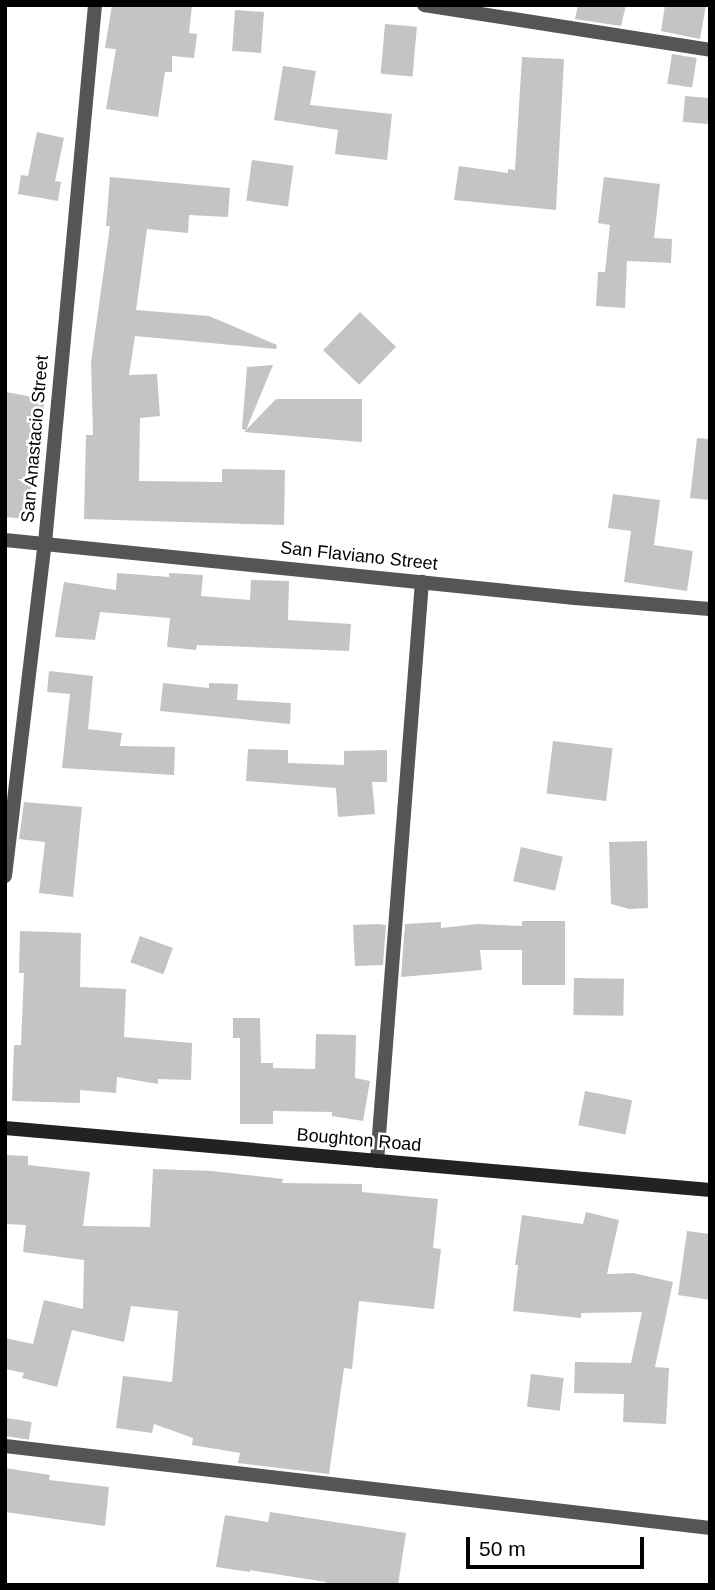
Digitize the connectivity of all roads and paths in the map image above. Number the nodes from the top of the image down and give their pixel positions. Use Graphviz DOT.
graph roads {
  1 [pos="95,5"];
  2 [pos="424,5"];
  3 [pos="444,6"];
  4 [pos="710,50"];
  5 [pos="5,540"];
  6 [pos="45,543"];
  7 [pos="422,582"];
  8 [pos="710,609"];
  9 [pos="5,876"];
  10 [pos="5,1128"];
  11 [pos="377,1161"];
  12 [pos="710,1190"];
  13 [pos="5,1446"];
  14 [pos="710,1528"];
  1 -- 6 [label="street, San Anastacio Street"];
  2 -- 3 [label="street"];
  3 -- 4 [label="street"];
  5 -- 6 [label="street, San Flaviano Street"];
  6 -- 7 [label="street, San Flaviano Street"];
  6 -- 9 [label="street, San Anastacio Street"];
  7 -- 8 [label="street, San Flaviano Street"];
  7 -- 11 [label="street"];
  10 -- 11 [label="main road, Boughton Road"];
  11 -- 12 [label="main road, Boughton Road"];
  13 -- 14 [label="street"];
}
